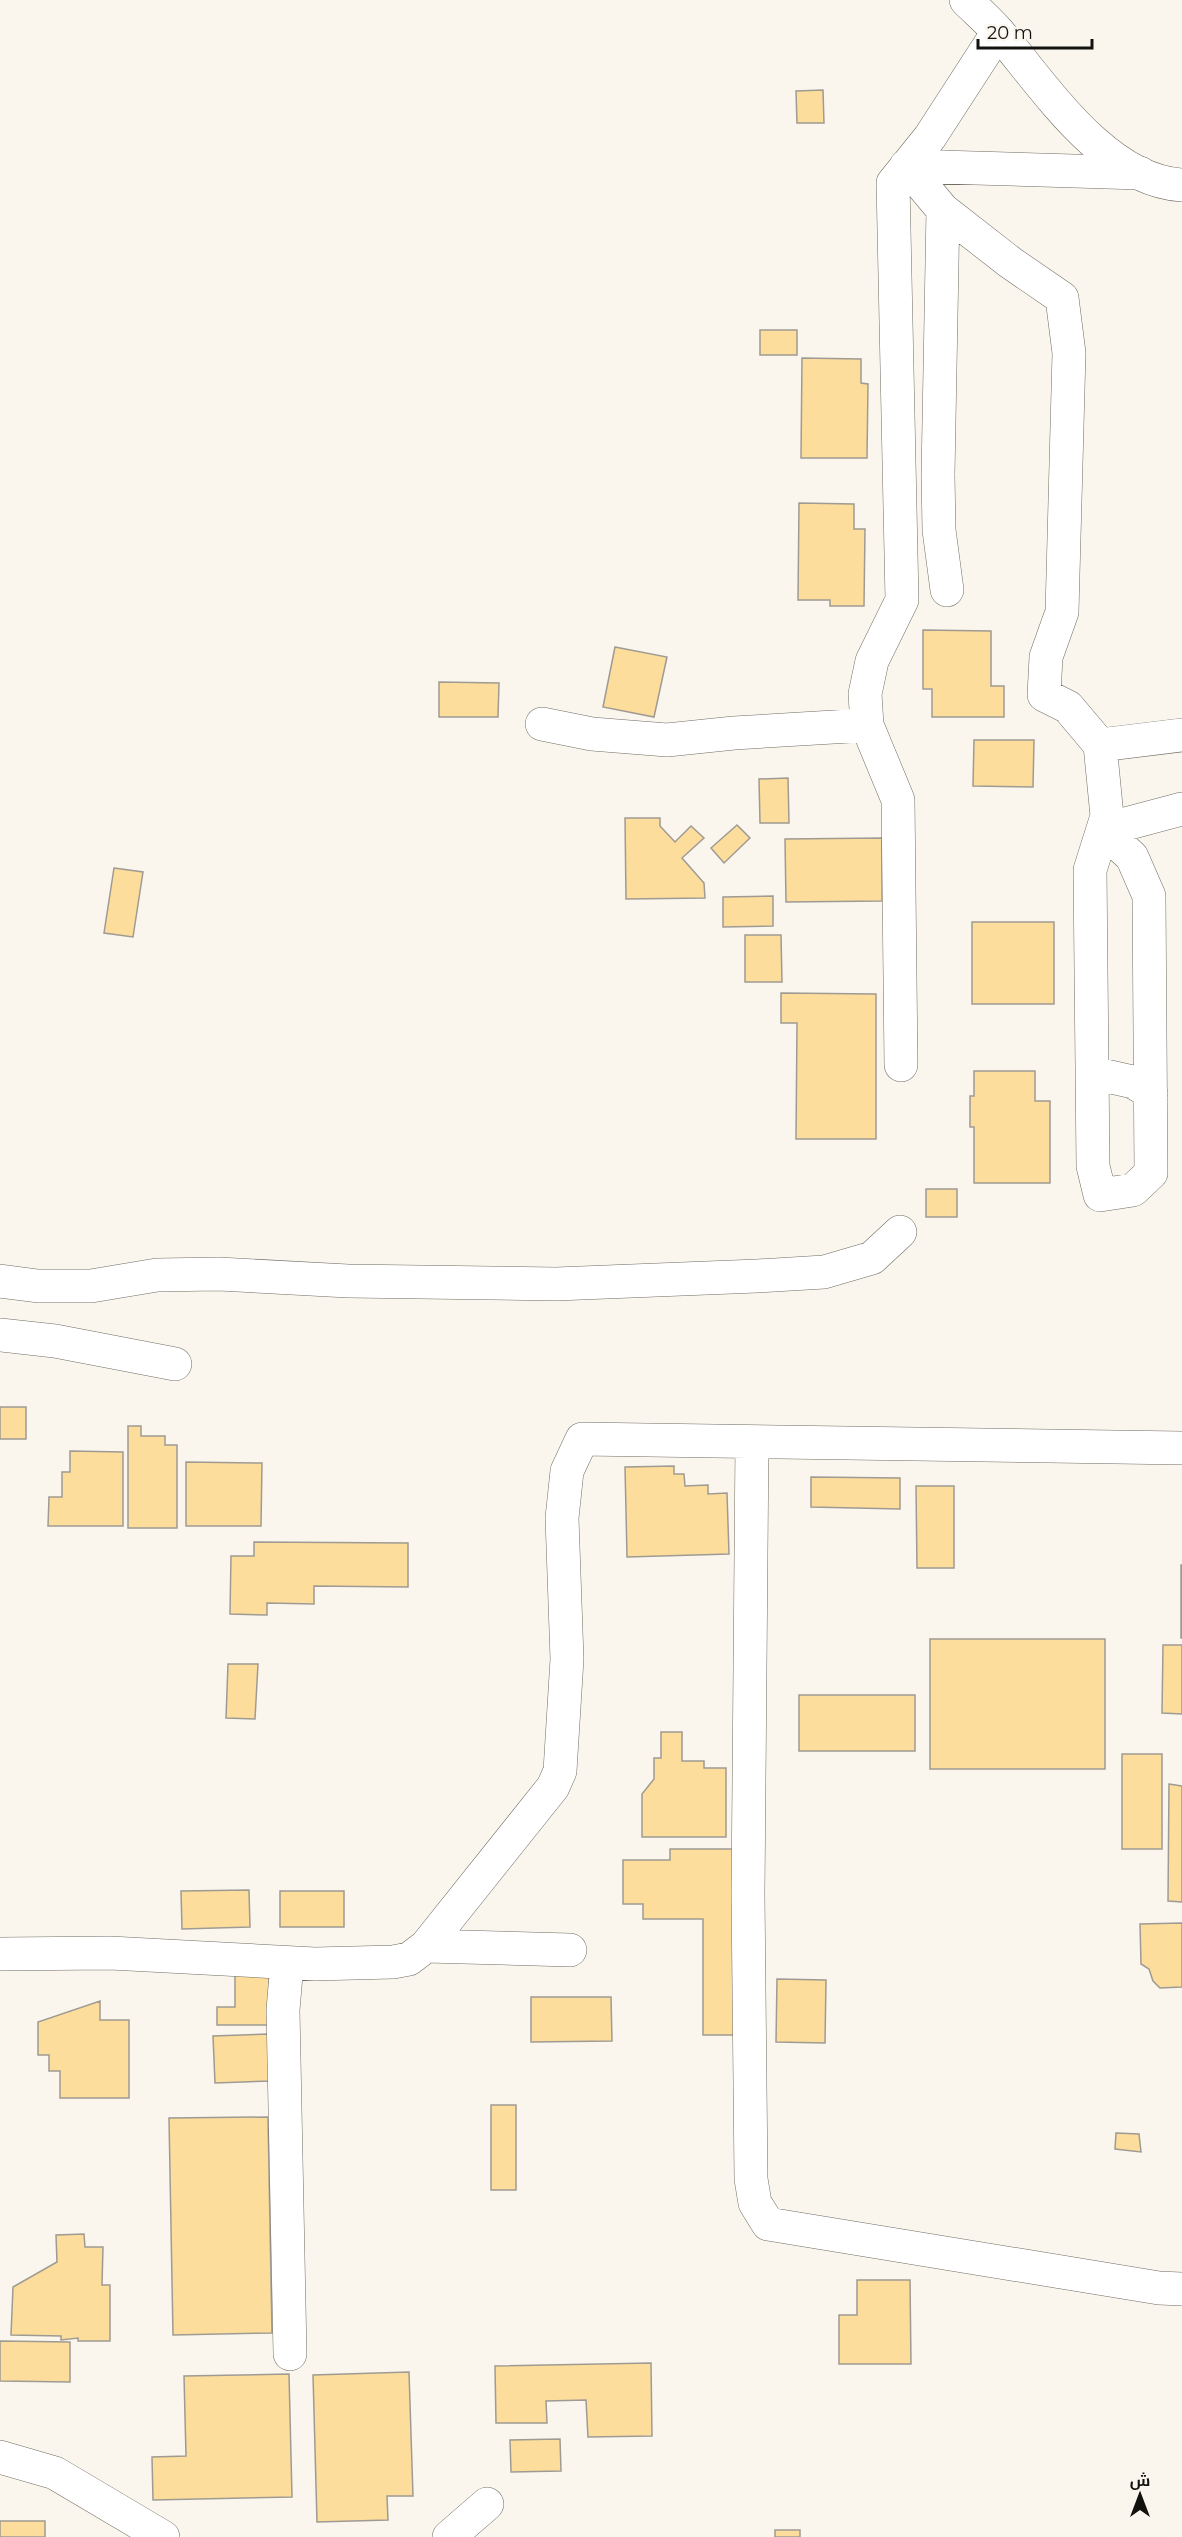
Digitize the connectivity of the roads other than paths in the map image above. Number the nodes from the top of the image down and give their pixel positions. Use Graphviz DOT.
graph roads {
  1 [pos="966,0"];
  2 [pos="998,32"];
  3 [pos="906,166"];
  4 [pos="1140,173"];
  5 [pos="1182,185"];
  6 [pos="943,210"];
  7 [pos="947,590"];
  8 [pos="542,724"];
  9 [pos="867,725"];
  10 [pos="1182,735"];
  11 [pos="1100,745"];
  12 [pos="1182,809"];
  13 [pos="1103,830"];
  14 [pos="901,1065"];
  15 [pos="1093,1073"];
  16 [pos="1151,1093"];
  17 [pos="900,1232"];
  18 [pos="0,1281"];
  19 [pos="0,1335"];
  20 [pos="175,1364"];
  21 [pos="752,1442"];
  22 [pos="1182,1448"];
  23 [pos="426,1946"];
  24 [pos="570,1950"];
  25 [pos="0,1954"];
  26 [pos="287,1963"];
  27 [pos="1182,2289"];
  28 [pos="290,2354"];
  29 [pos="0,2457"];
  30 [pos="487,2504"];
  31 [pos="163,2537"];
  32 [pos="449,2537"];
  1 -- 2 [label="street"];
  2 -- 3 [label="street"];
  2 -- 4 [label="street"];
  3 -- 4 [label="street"];
  3 -- 6 [label="street"];
  3 -- 9 [label="street"];
  4 -- 5 [label="street"];
  6 -- 7 [label="street"];
  6 -- 11 [label="street"];
  8 -- 9 [label="street"];
  9 -- 14 [label="street"];
  10 -- 11 [label="street"];
  11 -- 13 [label="street"];
  12 -- 13 [label="street"];
  13 -- 15 [label="street"];
  13 -- 16 [label="street"];
  15 -- 16 [label="street"];
  15 -- 16 [label="street"];
  17 -- 18 [label="street"];
  19 -- 20 [label="street"];
  21 -- 22 [label="street"];
  21 -- 23 [label="street"];
  21 -- 27 [label="street"];
  23 -- 24 [label="street"];
  23 -- 26 [label="street"];
  25 -- 26 [label="street"];
  26 -- 28 [label="street"];
  29 -- 31 [label="street"];
  30 -- 32 [label="street"];
}
